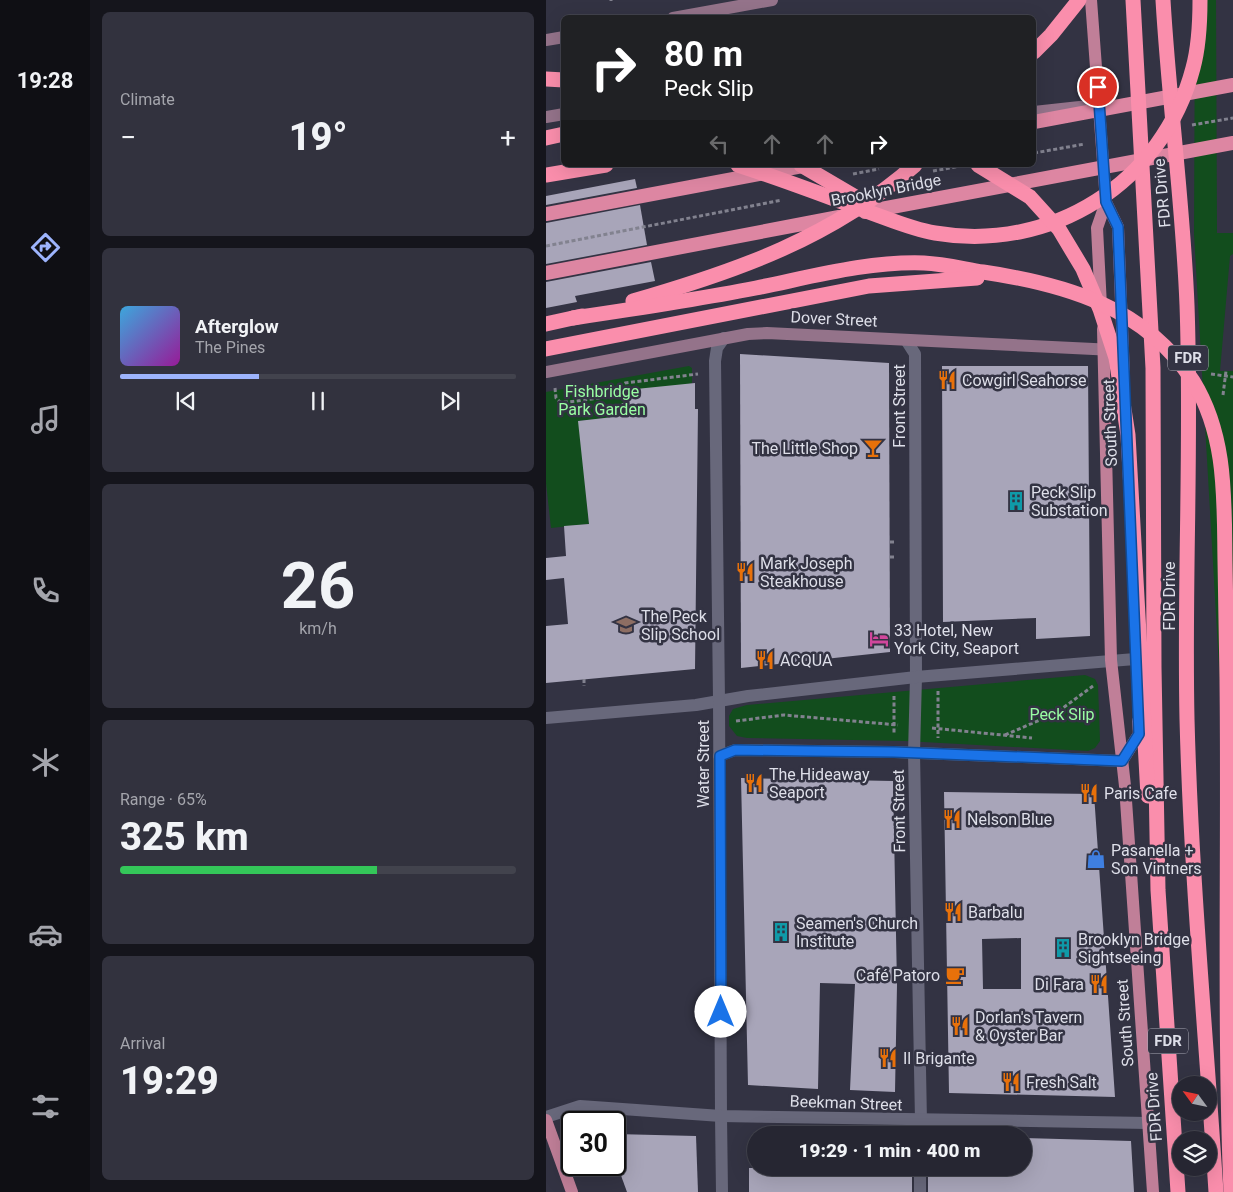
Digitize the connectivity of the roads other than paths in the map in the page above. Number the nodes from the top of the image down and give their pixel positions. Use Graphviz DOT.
graph roads {
  1 [pos="772,0"];
  2 [pos="1078,0"];
  3 [pos="1091,0"];
  4 [pos="1133,0"];
  5 [pos="1163,0"];
  6 [pos="1200,0"];
  7 [pos="690,15"];
  8 [pos="1050,35"];
  9 [pos="561,38"];
  10 [pos="546,40"];
  11 [pos="1036,43"];
  12 [pos="1036,50"];
  13 [pos="546,79"];
  14 [pos="561,80"];
  15 [pos="1233,85"];
  16 [pos="1099,104"];
  17 [pos="1036,112"];
  18 [pos="561,114"];
  19 [pos="546,117"];
  20 [pos="1036,122"];
  21 [pos="561,135"];
  22 [pos="546,138"];
  23 [pos="1233,143"];
  24 [pos="592,167"];
  25 [pos="744,167"];
  26 [pos="797,167"];
  27 [pos="804,167"];
  28 [pos="912,167"];
  29 [pos="982,167"];
  30 [pos="546,175"];
  31 [pos="1106,202"];
  32 [pos="546,214"];
  33 [pos="896,221"];
  34 [pos="546,273"];
  35 [pos="1012,276"];
  36 [pos="573,318"];
  37 [pos="546,324"];
  38 [pos="724,338"];
  39 [pos="906,340"];
  40 [pos="546,349"];
  41 [pos="1104,349"];
  42 [pos="1124,351"];
  43 [pos="546,372"];
  44 [pos="1136,659"];
  45 [pos="1111,660"];
  46 [pos="916,677"];
  47 [pos="720,700"];
  48 [pos="546,718"];
  49 [pos="914,753"];
  50 [pos="720,756"];
  51 [pos="1122,761"];
  52 [pos="1158,890"];
  53 [pos="721,1116"];
  54 [pos="546,1118"];
  55 [pos="921,1121"];
  56 [pos="1148,1123"];
  57 [pos="921,1126"];
  58 [pos="920,1176"];
  59 [pos="572,1192"];
  60 [pos="722,1192"];
  61 [pos="920,1192"];
  62 [pos="1153,1192"];
  63 [pos="1178,1192"];
  64 [pos="1216,1192"];
  65 [pos="1232,1192"];
  1 -- 7 [label="main road"];
  2 -- 8 [label="highway"];
  3 -- 16 [label="main road, South Street"];
  4 -- 52 [label="highway, FDR Drive / FDR"];
  5 -- 64 [label="highway, FDR Drive / FDR"];
  6 -- 33 [label="highway"];
  8 -- 11 [label="highway"];
  8 -- 12 [label="highway"];
  9 -- 10 [label="main road"];
  13 -- 14 [label="highway"];
  15 -- 20 [label="highway"];
  16 -- 17 [label="main road"];
  16 -- 31 [label="main road, South Street"];
  18 -- 19 [label="main road"];
  21 -- 22 [label="highway"];
  23 -- 34 [label="highway, Brooklyn Bridge"];
  24 -- 30 [label="highway"];
  25 -- 33 [label="highway"];
  26 -- 32 [label="highway"];
  27 -- 33 [label="highway"];
  28 -- 36 [label="highway"];
  29 -- 52 [label="highway"];
  31 -- 41 [label="main road, South Street"];
  31 -- 42 [label="main road, South Street"];
  35 -- 36 [label="highway"];
  35 -- 40 [label="highway"];
  35 -- 65 [label="highway"];
  36 -- 37 [label="highway"];
  38 -- 39 [label="main road, Dover Street"];
  38 -- 43 [label="main road, Dover Street"];
  38 -- 47 [label="street, Water Street"];
  39 -- 41 [label="main road, Dover Street"];
  39 -- 46 [label="street, Front Street"];
  41 -- 42 [label="main road, Dover Street"];
  41 -- 45 [label="main road, South Street"];
  42 -- 44 [label="main road, South Street"];
  44 -- 45 [label="street"];
  44 -- 51 [label="main road, South Street"];
  45 -- 46 [label="street"];
  45 -- 51 [label="main road, South Street"];
  46 -- 47 [label="street"];
  46 -- 49 [label="street, Front Street"];
  47 -- 48 [label="street"];
  47 -- 50 [label="street, Water Street"];
  49 -- 50 [label="street"];
  49 -- 51 [label="street"];
  49 -- 55 [label="street, Front Street"];
  50 -- 53 [label="street, Water Street"];
  51 -- 56 [label="main road, South Street"];
  52 -- 63 [label="highway, FDR Drive / FDR"];
  53 -- 54 [label="street, Beekman Street"];
  53 -- 55 [label="street, Beekman Street"];
  53 -- 60 [label="street, Water Street"];
  54 -- 59 [label="main road"];
  55 -- 56 [label="street, Beekman Street"];
  55 -- 57 [label="street, Front Street"];
  56 -- 62 [label="main road, South Street"];
  58 -- 61 [label="street"];
}
